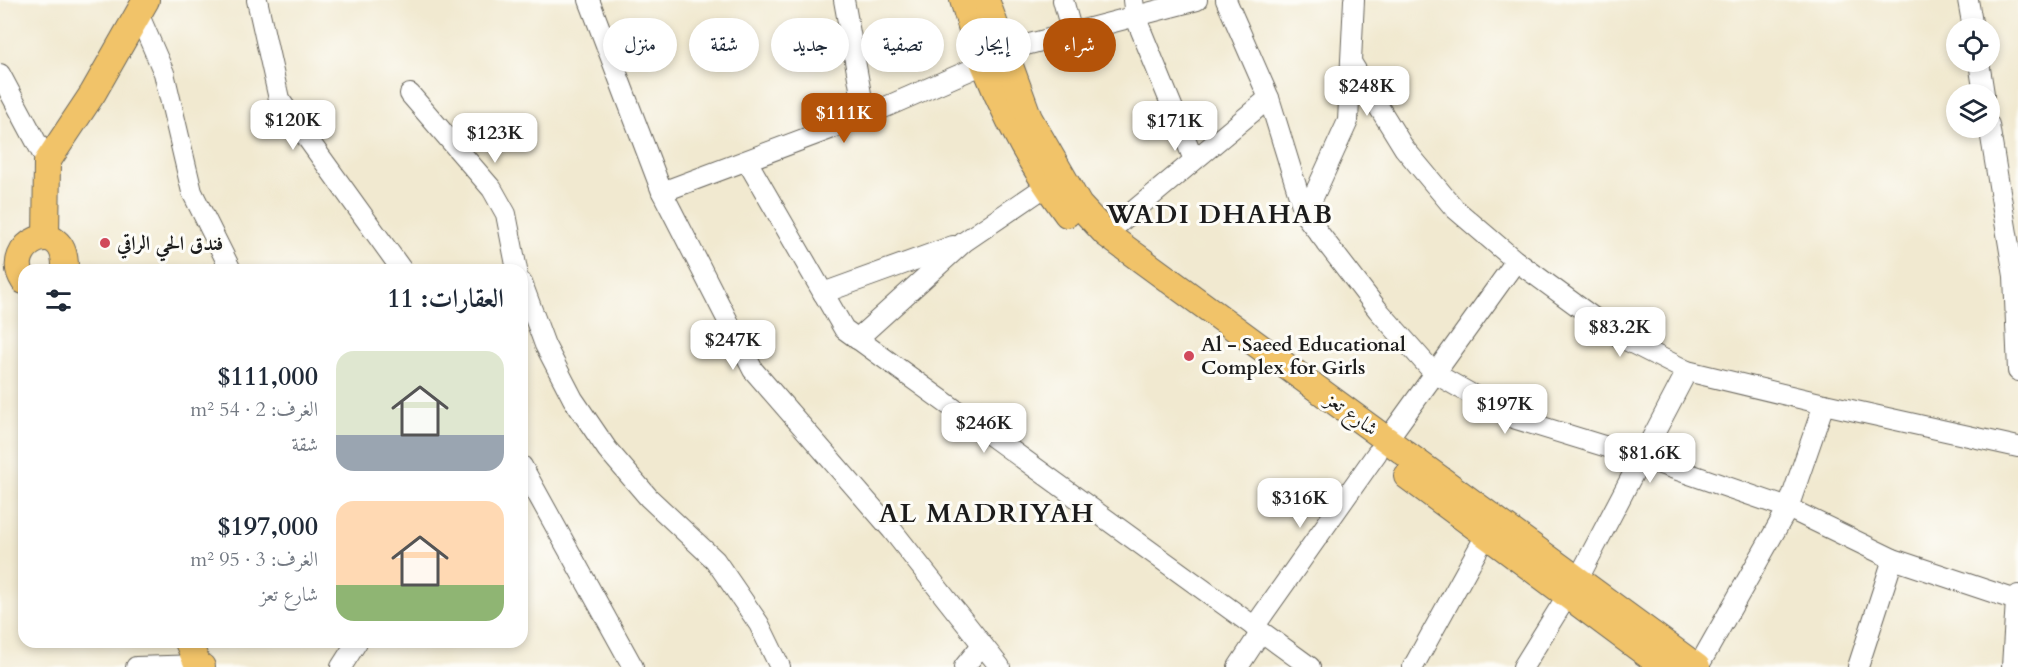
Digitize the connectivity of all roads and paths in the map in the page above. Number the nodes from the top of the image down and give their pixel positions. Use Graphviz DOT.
graph roads {
  1 [pos="257,0"];
  2 [pos="589,0"];
  3 [pos="844,0"];
  4 [pos="963,0"];
  5 [pos="986,0"];
  6 [pos="1064,0"];
  7 [pos="1197,0"];
  8 [pos="1226,0"];
  9 [pos="1354,0"];
  10 [pos="1968,0"];
  11 [pos="142,7"];
  12 [pos="1134,8"];
  13 [pos="973,18"];
  14 [pos="988,18"];
  15 [pos="1068,18"];
  16 [pos="1109,18"];
  17 [pos="1971,18"];
  18 [pos="1351,62"];
  19 [pos="963,72"];
  20 [pos="1002,72"];
  21 [pos="0,74"];
  22 [pos="410,94"];
  23 [pos="1269,98"];
  24 [pos="865,116"];
  25 [pos="1993,138"];
  26 [pos="1194,160"];
  27 [pos="747,161"];
  28 [pos="47,162"];
  29 [pos="1054,182"];
  30 [pos="662,192"];
  31 [pos="2009,193"];
  32 [pos="1305,215"];
  33 [pos="1106,234"];
  34 [pos="46,238"];
  35 [pos="964,242"];
  36 [pos="1516,261"];
  37 [pos="65,264"];
  38 [pos="228,264"];
  39 [pos="398,264"];
  40 [pos="516,264"];
  41 [pos="14,277"];
  42 [pos="823,292"];
  43 [pos="528,299"];
  44 [pos="857,339"];
  45 [pos="1687,371"];
  46 [pos="2018,371"];
  47 [pos="1434,373"];
  48 [pos="1824,404"];
  49 [pos="1382,447"];
  50 [pos="2018,447"];
  51 [pos="1643,458"];
  52 [pos="528,477"];
  53 [pos="1788,508"];
  54 [pos="1486,535"];
  55 [pos="1893,559"];
  56 [pos="1573,588"];
  57 [pos="2017,597"];
  58 [pos="1257,629"];
  59 [pos="982,645"];
  60 [pos="353,648"];
  61 [pos="196,658"];
  62 [pos="2014,665"];
  63 [pos="135,667"];
  64 [pos="341,667"];
  65 [pos="633,667"];
  66 [pos="780,667"];
  67 [pos="964,667"];
  68 [pos="1000,667"];
  69 [pos="1238,667"];
  70 [pos="1310,667"];
  71 [pos="1413,667"];
  72 [pos="1523,667"];
  73 [pos="1664,667"];
  74 [pos="1697,667"];
  75 [pos="1858,667"];
  1 -- 39 [label="street"];
  2 -- 30 [label="street"];
  3 -- 24 [label="street"];
  4 -- 13 [label="main road, شارع تعز"];
  5 -- 14 [label="main road, شارع تعز"];
  6 -- 15 [label="street"];
  7 -- 12 [label="street"];
  8 -- 23 [label="street"];
  9 -- 18 [label="street"];
  10 -- 17 [label="street"];
  11 -- 28 [label="main road"];
  11 -- 38 [label="street"];
  12 -- 16 [label="street"];
  12 -- 26 [label="street"];
  18 -- 32 [label="street"];
  18 -- 36 [label="street"];
  19 -- 24 [label="street"];
  20 -- 29 [label="main road, شارع تعز"];
  21 -- 28 [label="street"];
  22 -- 40 [label="street"];
  23 -- 26 [label="street"];
  23 -- 32 [label="street"];
  24 -- 27 [label="street"];
  25 -- 31 [label="street"];
  26 -- 33 [label="street"];
  27 -- 30 [label="street"];
  27 -- 42 [label="street"];
  28 -- 34 [label="main road"];
  29 -- 33 [label="main road, شارع تعز"];
  29 -- 35 [label="street"];
  29 -- 49 [label="main road, شارع تعز"];
  30 -- 59 [label="street"];
  31 -- 46 [label="street"];
  32 -- 47 [label="street"];
  33 -- 49 [label="main road, شارع تعز"];
  34 -- 37 [label="main road"];
  34 -- 41 [label="main road"];
  35 -- 42 [label="street"];
  35 -- 44 [label="street"];
  36 -- 45 [label="street"];
  36 -- 47 [label="street"];
  42 -- 44 [label="street"];
  43 -- 66 [label="street"];
  44 -- 58 [label="street"];
  45 -- 48 [label="street"];
  45 -- 51 [label="street"];
  47 -- 49 [label="street"];
  47 -- 51 [label="street"];
  48 -- 50 [label="street"];
  48 -- 53 [label="street"];
  49 -- 54 [label="main road, شارع تعز"];
  49 -- 56 [label="main road, شارع تعز"];
  49 -- 58 [label="street"];
  51 -- 53 [label="street"];
  51 -- 56 [label="street"];
  52 -- 65 [label="street"];
  53 -- 55 [label="street"];
  53 -- 74 [label="street"];
  54 -- 56 [label="main road, شارع تعز"];
  54 -- 71 [label="street"];
  55 -- 57 [label="street"];
  55 -- 75 [label="street"];
  56 -- 72 [label="street"];
  56 -- 73 [label="main road, شارع تعز"];
  56 -- 74 [label="main road, شارع تعز"];
  57 -- 62 [label="street"];
  58 -- 69 [label="street"];
  58 -- 70 [label="street"];
  59 -- 67 [label="street"];
  59 -- 68 [label="street"];
  60 -- 64 [label="street"];
  61 -- 63 [label="street"];
}
